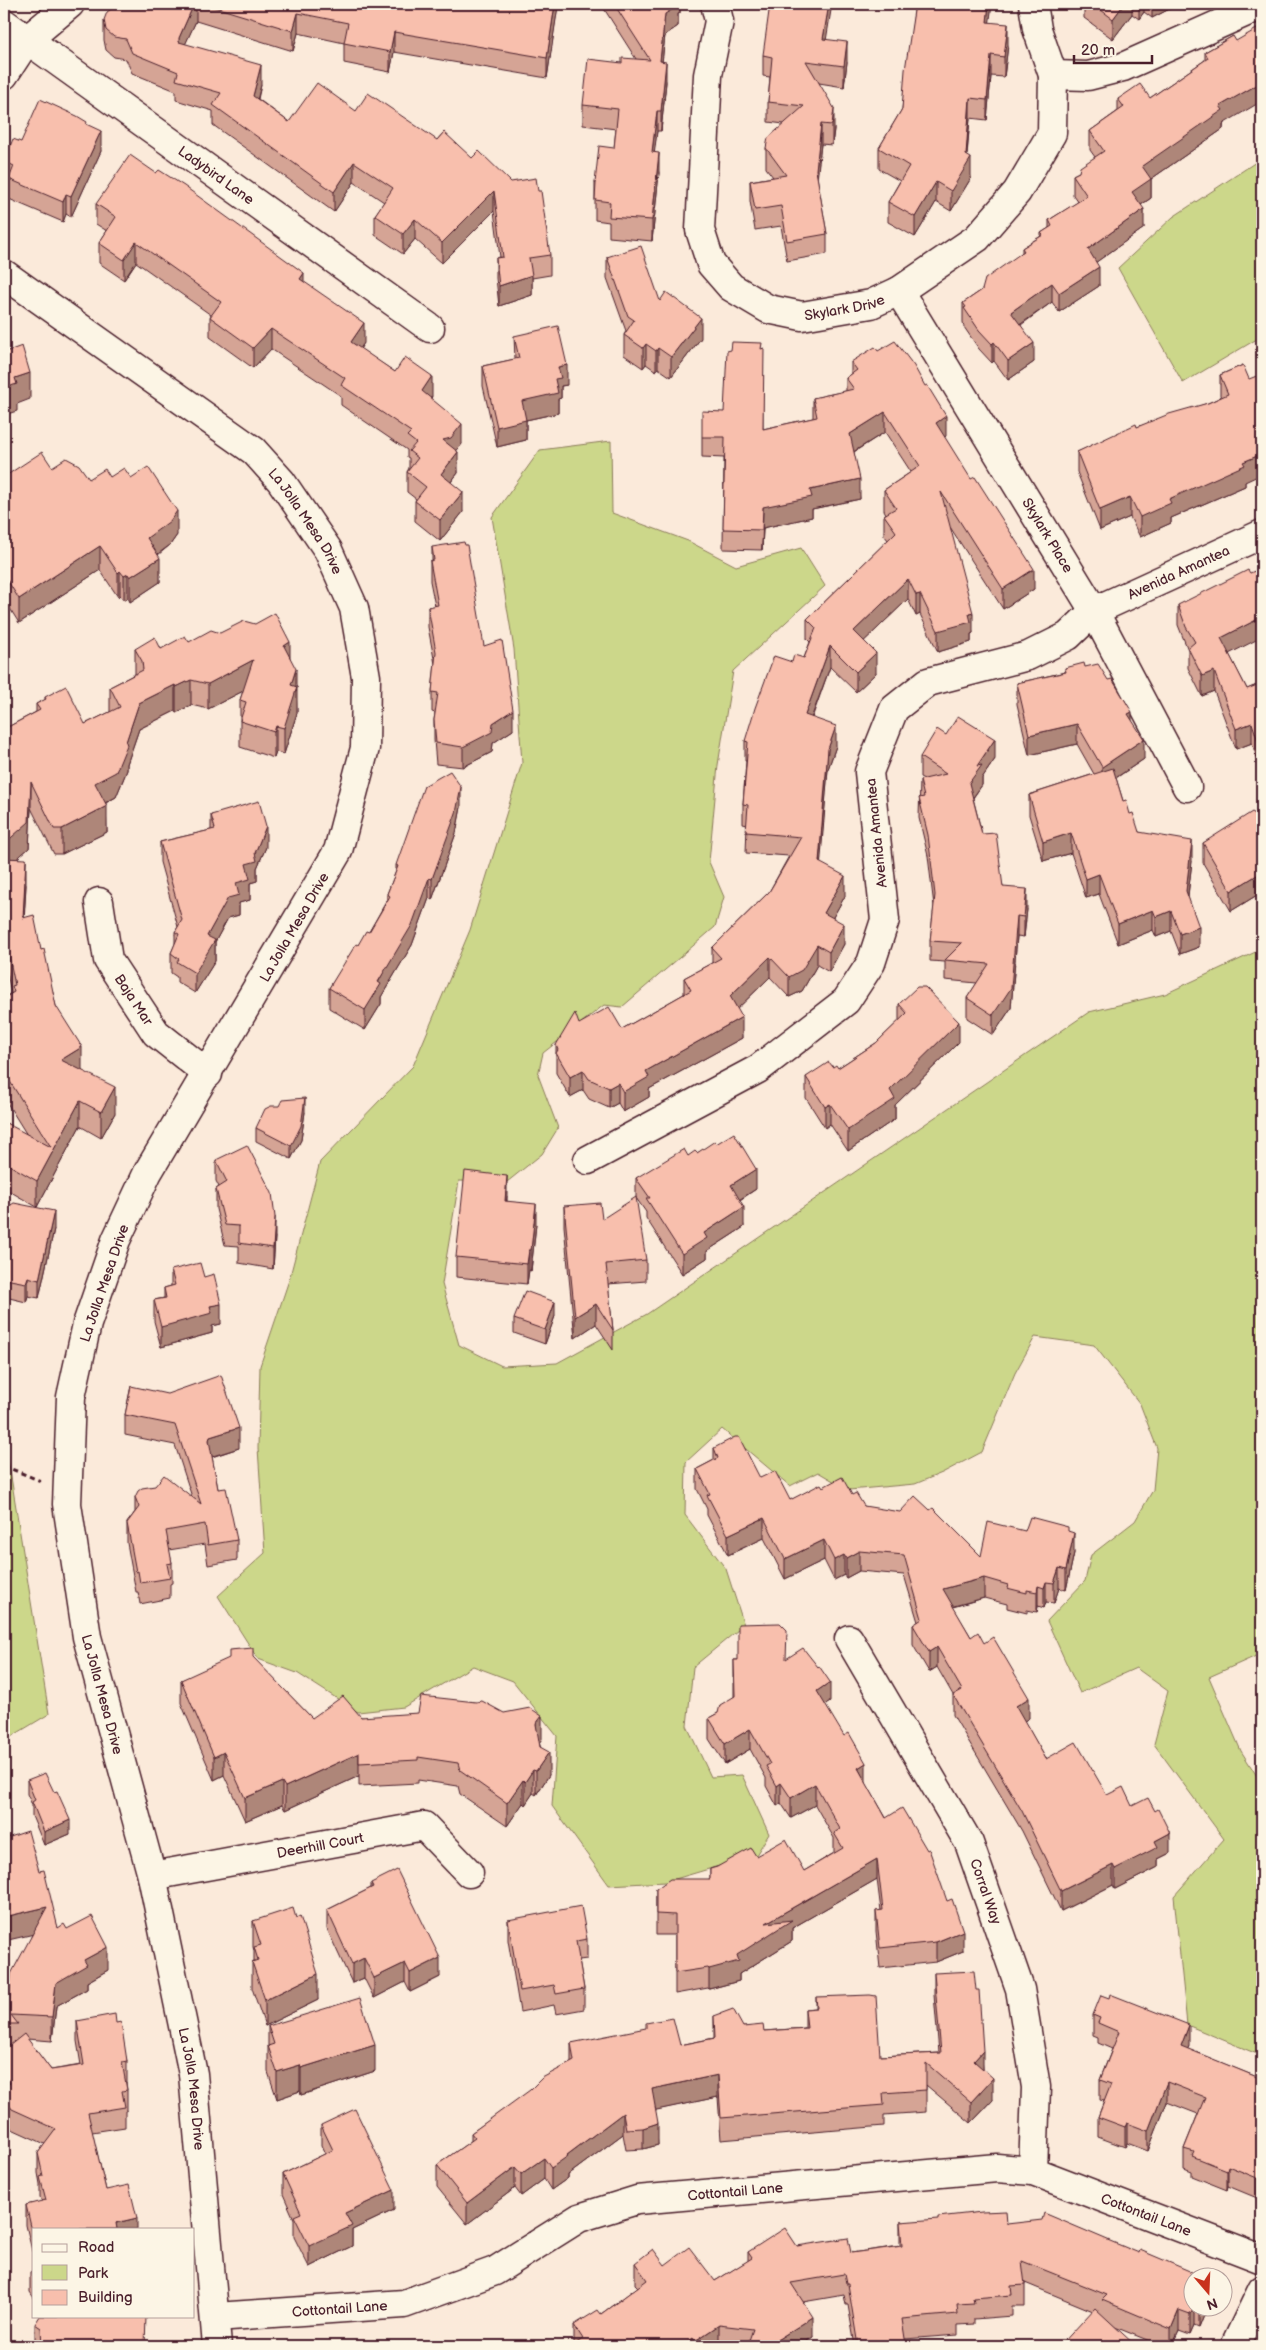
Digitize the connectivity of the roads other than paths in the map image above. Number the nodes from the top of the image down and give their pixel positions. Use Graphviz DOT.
graph roads {
  1 [pos="70,4"];
  2 [pos="716,4"];
  3 [pos="1033,4"];
  4 [pos="1262,5"];
  5 [pos="4,23"];
  6 [pos="27,40"];
  7 [pos="4,75"];
  8 [pos="1052,75"];
  9 [pos="4,274"];
  10 [pos="899,291"];
  11 [pos="430,328"];
  12 [pos="1262,534"];
  13 [pos="1094,611"];
  14 [pos="1187,787"];
  15 [pos="99,902"];
  16 [pos="208,1074"];
  17 [pos="588,1160"];
  18 [pos="849,1639"];
  19 [pos="470,1873"];
  20 [pos="152,1876"];
  21 [pos="1032,2171"];
  22 [pos="1262,2259"];
  23 [pos="1262,2290"];
  24 [pos="216,2317"];
  25 [pos="217,2346"];
  26 [pos="1235,2346"];
  1 -- 6 [label="street"];
  2 -- 10 [label="street, Skylark Drive"];
  3 -- 8 [label="street, Skylark Drive"];
  4 -- 8 [label="street"];
  5 -- 6 [label="street, Ladybird Lane"];
  6 -- 7 [label="street"];
  6 -- 11 [label="street, Ladybird Lane"];
  8 -- 10 [label="street, Skylark Drive"];
  9 -- 16 [label="street, La Jolla Mesa Drive"];
  10 -- 13 [label="street, Skylark Place"];
  12 -- 13 [label="street, Avenida Amantea"];
  13 -- 14 [label="street, Skylark Place"];
  13 -- 17 [label="street, Avenida Amantea"];
  15 -- 16 [label="street, Baja Mar"];
  16 -- 20 [label="street, La Jolla Mesa Drive"];
  18 -- 21 [label="street, Corral Way"];
  19 -- 20 [label="street, Deerhill Court"];
  20 -- 24 [label="street, La Jolla Mesa Drive"];
  21 -- 22 [label="street, Cottontail Lane"];
  21 -- 24 [label="street, Cottontail Lane"];
  23 -- 26 [label="street"];
  24 -- 25 [label="street, La Jolla Mesa Drive"];
}
